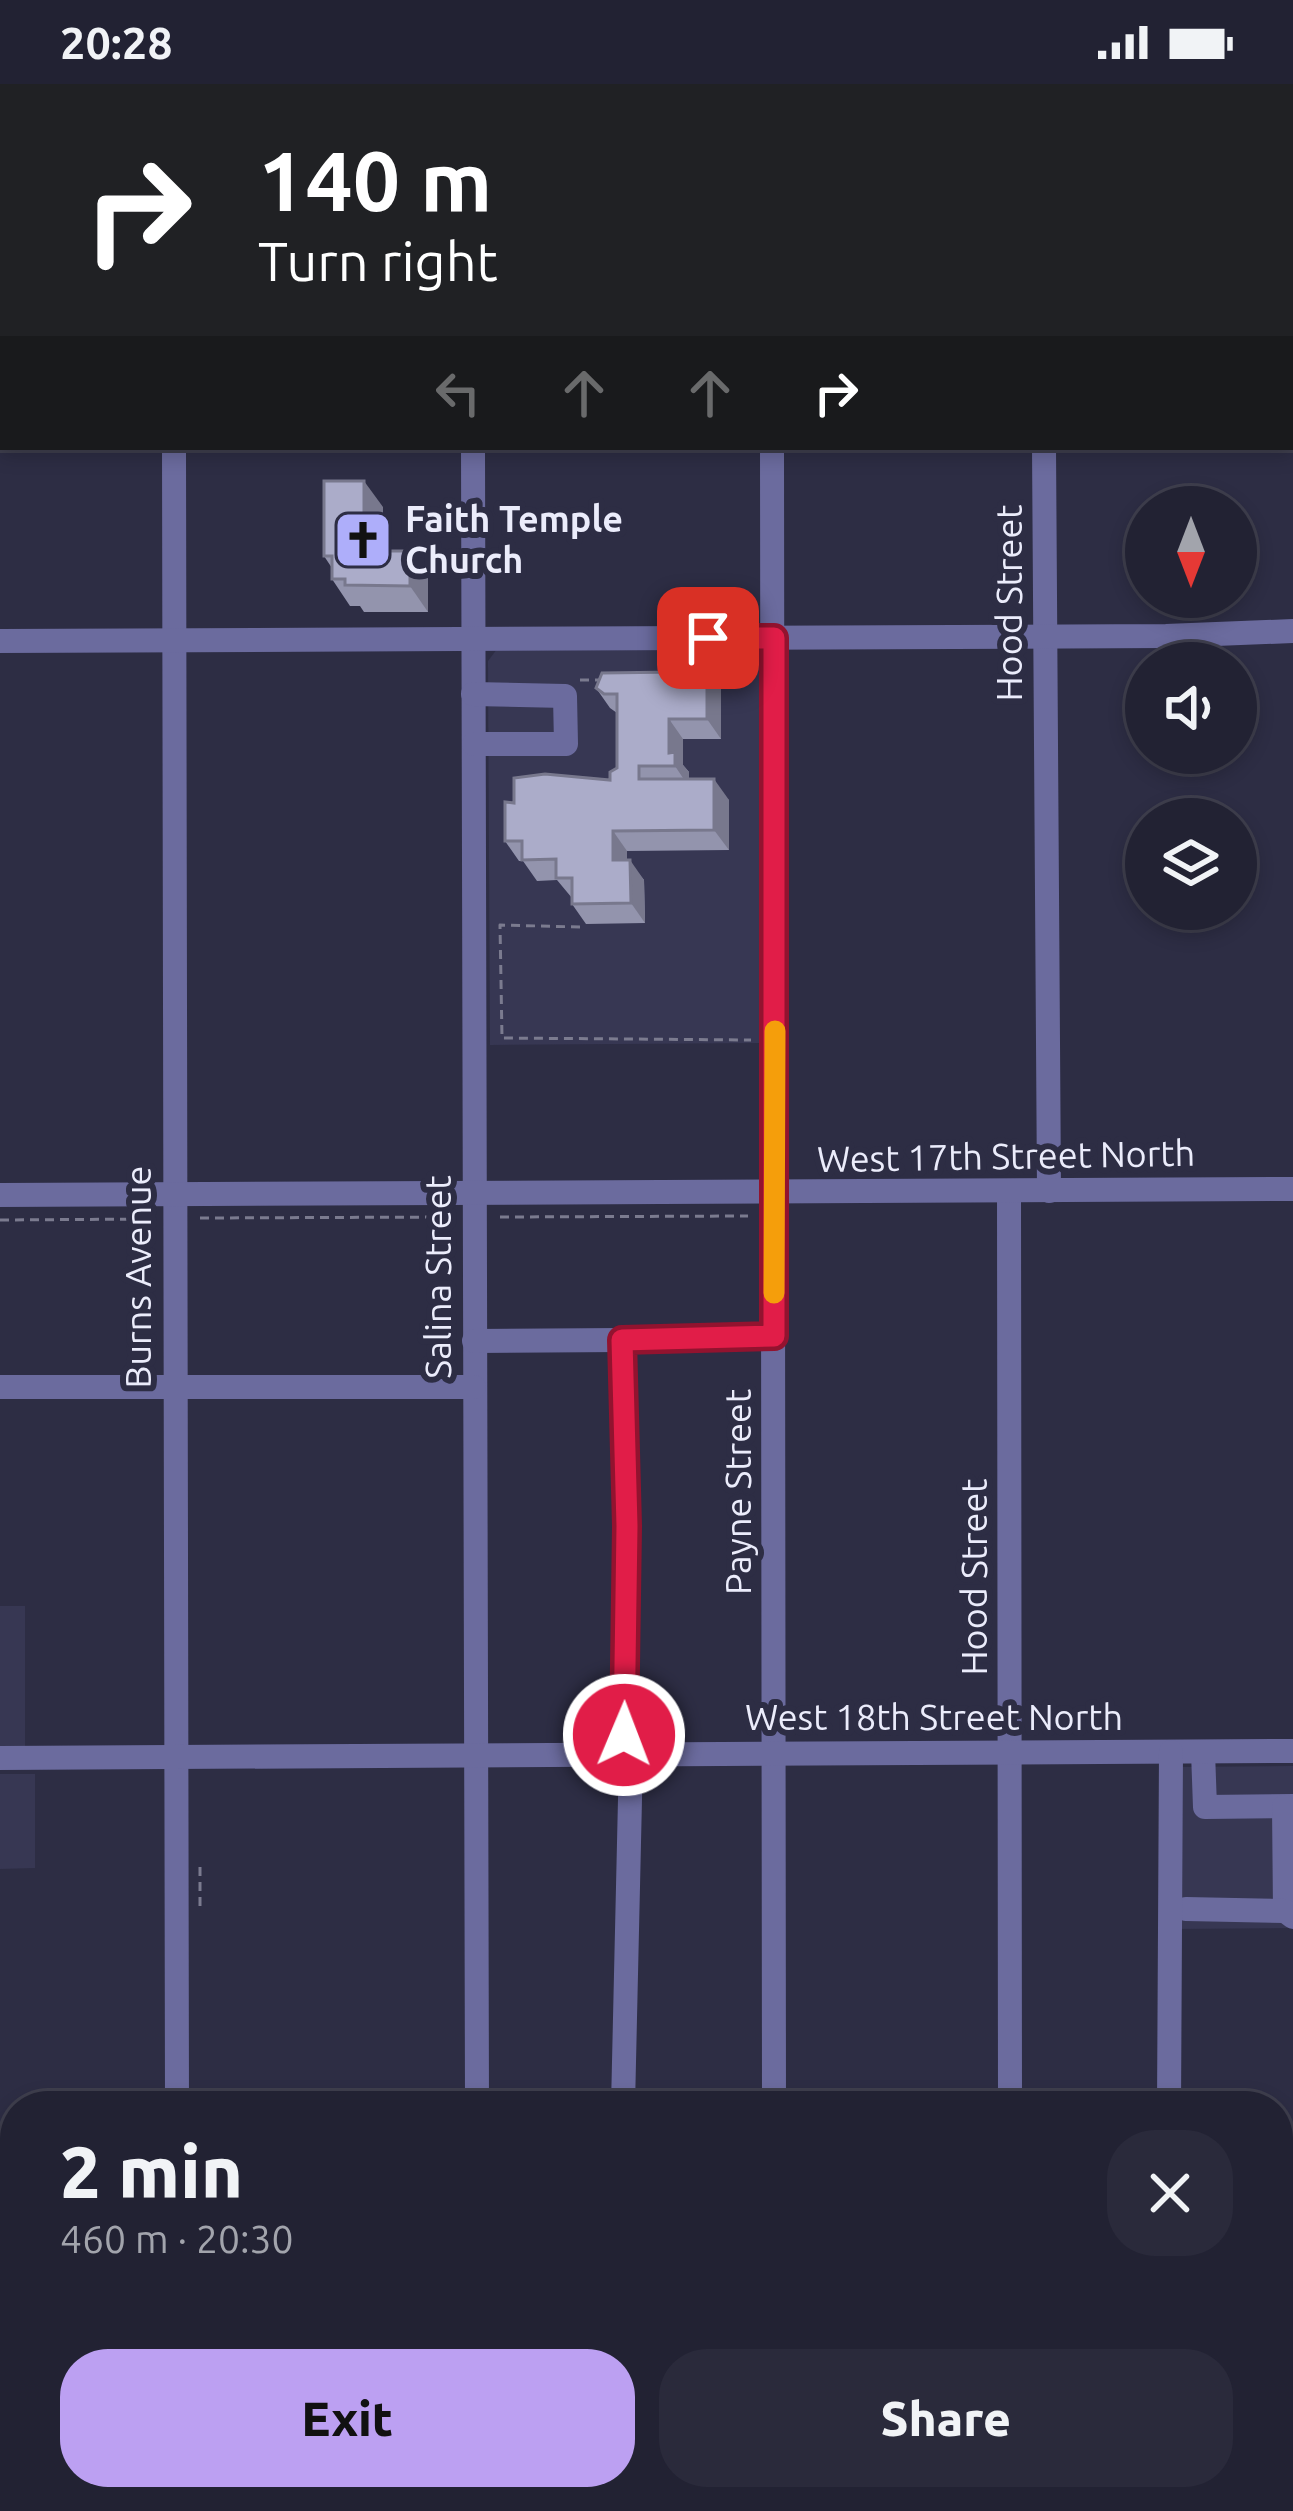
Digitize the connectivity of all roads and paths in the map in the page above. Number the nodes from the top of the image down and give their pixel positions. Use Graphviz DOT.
graph roads {
  1 [pos="174,450"];
  2 [pos="473,450"];
  3 [pos="772,450"];
  4 [pos="1044,450"];
  5 [pos="1293,631"];
  6 [pos="1045,636"];
  7 [pos="774,638"];
  8 [pos="472,639"];
  9 [pos="171,640"];
  10 [pos="0,641"];
  11 [pos="577,680"];
  12 [pos="617,680"];
  13 [pos="473,694"];
  14 [pos="474,743"];
  15 [pos="580,927"];
  16 [pos="752,1040"];
  17 [pos="1293,1189"];
  18 [pos="1049,1191"];
  19 [pos="1009,1192"];
  20 [pos="775,1194"];
  21 [pos="0,1196"];
  22 [pos="174,1196"];
  23 [pos="473,1196"];
  24 [pos="774,1336"];
  25 [pos="622,1340"];
  26 [pos="474,1341"];
  27 [pos="175,1387"];
  28 [pos="474,1387"];
  29 [pos="0,1388"];
  30 [pos="1293,1751"];
  31 [pos="1171,1752"];
  32 [pos="1203,1752"];
  33 [pos="1010,1753"];
  34 [pos="774,1754"];
  35 [pos="628,1755"];
  36 [pos="476,1756"];
  37 [pos="176,1757"];
  38 [pos="0,1758"];
  39 [pos="1288,1806"];
  40 [pos="1186,1909"];
  41 [pos="1289,1914"];
  42 [pos="177,2091"];
  43 [pos="477,2091"];
  44 [pos="623,2091"];
  45 [pos="774,2091"];
  46 [pos="1010,2091"];
  47 [pos="1169,2091"];
  1 -- 9 [label="street, Burns Avenue"];
  2 -- 8 [label="street, Salina Street"];
  3 -- 7 [label="street, Payne Street"];
  4 -- 6 [label="street, Hood Street"];
  5 -- 6 [label="street"];
  6 -- 7 [label="street"];
  6 -- 18 [label="street, Hood Street"];
  7 -- 8 [label="street"];
  7 -- 20 [label="street, Payne Street"];
  8 -- 9 [label="street"];
  8 -- 13 [label="street, Salina Street"];
  9 -- 10 [label="street"];
  9 -- 22 [label="street, Burns Avenue"];
  11 -- 12 [label="path"];
  13 -- 14 [label="street, Salina Street"];
  13 -- 14 [label="street"];
  14 -- 23 [label="street, Salina Street"];
  15 -- 16 [label="path"];
  17 -- 18 [label="street, West 17th Street North"];
  18 -- 19 [label="street, West 17th Street North"];
  19 -- 20 [label="street, West 17th Street North"];
  19 -- 33 [label="street, Hood Street"];
  20 -- 23 [label="street, West 17th Street North"];
  20 -- 24 [label="street, Payne Street"];
  21 -- 22 [label="street, West 17th Street North"];
  22 -- 23 [label="street, West 17th Street North"];
  22 -- 27 [label="street, Burns Avenue"];
  23 -- 26 [label="street, Salina Street"];
  24 -- 25 [label="street"];
  24 -- 34 [label="street, Payne Street"];
  25 -- 26 [label="street"];
  25 -- 35 [label="street"];
  26 -- 28 [label="street, Salina Street"];
  27 -- 28 [label="street"];
  27 -- 29 [label="street"];
  27 -- 37 [label="street, Burns Avenue"];
  28 -- 36 [label="street, Salina Street"];
  30 -- 32 [label="street, West 18th Street North"];
  31 -- 32 [label="street, West 18th Street North"];
  31 -- 33 [label="street, West 18th Street North"];
  31 -- 47 [label="street"];
  32 -- 39 [label="street"];
  33 -- 34 [label="street, West 18th Street North"];
  33 -- 46 [label="street, Hood Street"];
  34 -- 35 [label="street, West 18th Street North"];
  34 -- 45 [label="street, Payne Street"];
  35 -- 36 [label="street, West 18th Street North"];
  35 -- 44 [label="street"];
  36 -- 37 [label="street, West 18th Street North"];
  36 -- 43 [label="street, Salina Street"];
  37 -- 38 [label="street, West 18th Street North"];
  37 -- 42 [label="street, Burns Avenue"];
  39 -- 41 [label="street"];
  40 -- 41 [label="street"];
}
